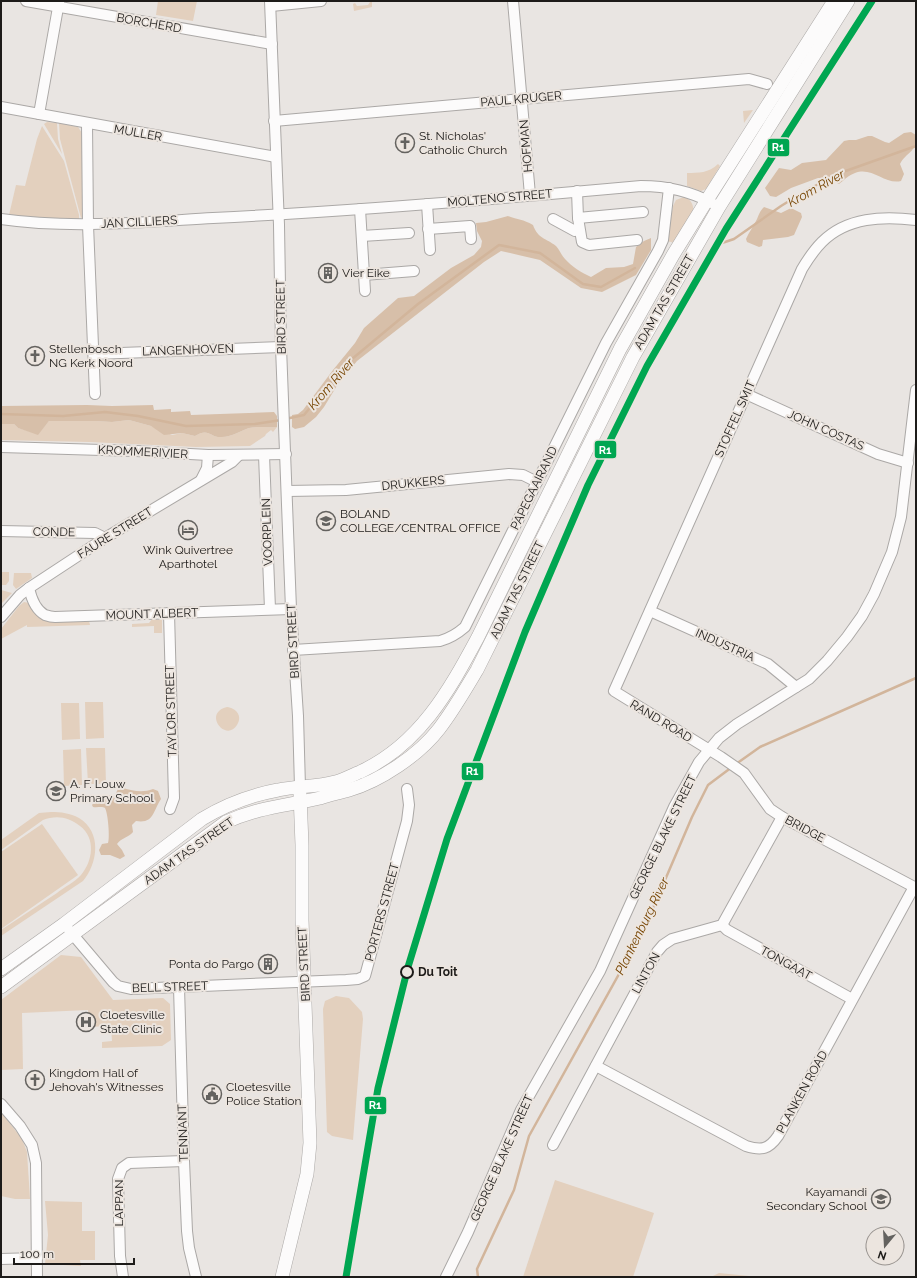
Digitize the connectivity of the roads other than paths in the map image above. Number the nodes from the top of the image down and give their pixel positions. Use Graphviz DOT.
graph roads {
  1 [pos="26,1"];
  2 [pos="321,1"];
  3 [pos="513,1"];
  4 [pos="834,1"];
  5 [pos="848,1"];
  6 [pos="270,3"];
  7 [pos="59,4"];
  8 [pos="272,44"];
  9 [pos="766,84"];
  10 [pos="522,99"];
  11 [pos="1,107"];
  12 [pos="39,114"];
  13 [pos="274,120"];
  14 [pos="87,124"];
  15 [pos="276,157"];
  16 [pos="669,188"];
  17 [pos="577,191"];
  18 [pos="530,195"];
  19 [pos="707,200"];
  20 [pos="427,204"];
  21 [pos="719,207"];
  22 [pos="360,209"];
  23 [pos="642,212"];
  24 [pos="578,214"];
  25 [pos="278,215"];
  26 [pos="1,219"];
  27 [pos="553,219"];
  28 [pos="916,220"];
  29 [pos="88,225"];
  30 [pos="428,229"];
  31 [pos="580,230"];
  32 [pos="409,233"];
  33 [pos="362,236"];
  34 [pos="470,240"];
  35 [pos="637,240"];
  36 [pos="430,250"];
  37 [pos="414,271"];
  38 [pos="364,275"];
  39 [pos="365,291"];
  40 [pos="281,348"];
  41 [pos="94,354"];
  42 [pos="916,390"];
  43 [pos="95,394"];
  44 [pos="746,394"];
  45 [pos="1,447"];
  46 [pos="286,454"];
  47 [pos="208,455"];
  48 [pos="239,455"];
  49 [pos="264,455"];
  50 [pos="908,463"];
  51 [pos="201,480"];
  52 [pos="537,482"];
  53 [pos="287,491"];
  54 [pos="1,531"];
  55 [pos="105,538"];
  56 [pos="29,588"];
  57 [pos="270,609"];
  58 [pos="291,609"];
  59 [pos="650,611"];
  60 [pos="169,613"];
  61 [pos="1,617"];
  62 [pos="478,637"];
  63 [pos="491,643"];
  64 [pos="293,650"];
  65 [pos="796,687"];
  66 [pos="614,692"];
  67 [pos="709,750"];
  68 [pos="300,787"];
  69 [pos="407,789"];
  70 [pos="300,801"];
  71 [pos="170,809"];
  72 [pos="782,817"];
  73 [pos="915,887"];
  74 [pos="64,924"];
  75 [pos="722,925"];
  76 [pos="73,935"];
  77 [pos="1,970"];
  78 [pos="305,981"];
  79 [pos="1,987"];
  80 [pos="179,987"];
  81 [pos="852,999"];
  82 [pos="596,1066"];
  83 [pos="1,1104"];
  84 [pos="553,1145"];
  85 [pos="184,1161"];
  86 [pos="37,1258"];
  87 [pos="1,1259"];
  88 [pos="37,1277"];
  89 [pos="123,1277"];
  90 [pos="196,1277"];
  91 [pos="282,1277"];
  92 [pos="446,1277"];
  1 -- 7 [label="street, BORCHERD"];
  2 -- 6 [label="street"];
  3 -- 10 [label="street, HOFMAN"];
  4 -- 19 [label="main road, ADAM TAS STREET"];
  5 -- 21 [label="main road, ADAM TAS STREET"];
  6 -- 8 [label="street, BIRD STREET"];
  7 -- 8 [label="street, BORCHERD"];
  7 -- 12 [label="street"];
  8 -- 13 [label="street, BIRD STREET"];
  9 -- 10 [label="street, PAUL KRUGER"];
  10 -- 13 [label="street, PAUL KRUGER"];
  10 -- 18 [label="street, HOFMAN"];
  11 -- 12 [label="street, MULLER"];
  12 -- 14 [label="street, MULLER"];
  13 -- 15 [label="street, BIRD STREET"];
  14 -- 15 [label="street, MULLER"];
  14 -- 29 [label="street"];
  15 -- 25 [label="street, BIRD STREET"];
  16 -- 17 [label="street, MOLTENO STREET"];
  16 -- 19 [label="street, MOLTENO STREET"];
  16 -- 52 [label="street, PAPEGAAIRAND"];
  17 -- 18 [label="street, MOLTENO STREET"];
  17 -- 24 [label="street"];
  18 -- 20 [label="street, MOLTENO STREET"];
  19 -- 21 [label="street, MOLTENO STREET"];
  19 -- 62 [label="main road, ADAM TAS STREET"];
  20 -- 22 [label="street, MOLTENO STREET"];
  20 -- 30 [label="street"];
  21 -- 63 [label="main road, ADAM TAS STREET"];
  22 -- 25 [label="street, MOLTENO STREET"];
  22 -- 33 [label="street"];
  23 -- 24 [label="street"];
  24 -- 31 [label="street"];
  25 -- 29 [label="street, JAN CILLIERS"];
  25 -- 40 [label="street, BIRD STREET"];
  26 -- 29 [label="street, JAN CILLIERS"];
  27 -- 31 [label="street"];
  28 -- 44 [label="street, STOFFEL SMIT"];
  29 -- 41 [label="street"];
  30 -- 34 [label="street"];
  30 -- 36 [label="street"];
  31 -- 35 [label="street"];
  32 -- 33 [label="street"];
  33 -- 38 [label="street"];
  37 -- 38 [label="street"];
  38 -- 39 [label="street"];
  40 -- 41 [label="street, LANGENHOVEN"];
  40 -- 46 [label="street, BIRD STREET"];
  41 -- 43 [label="street"];
  42 -- 50 [label="street, GEORGE BLAKE STREET"];
  44 -- 50 [label="street, JOHN COSTAS"];
  44 -- 59 [label="street, STOFFEL SMIT"];
  45 -- 47 [label="street, KROMMERIVIER"];
  46 -- 49 [label="street, KROMMERIVIER"];
  46 -- 53 [label="street, BIRD STREET"];
  47 -- 48 [label="street, KROMMERIVIER"];
  47 -- 51 [label="street"];
  48 -- 49 [label="street, KROMMERIVIER"];
  48 -- 51 [label="street, FAURE STREET"];
  49 -- 57 [label="street, VOORPLEIN"];
  50 -- 65 [label="street, GEORGE BLAKE STREET"];
  51 -- 55 [label="street, FAURE STREET"];
  52 -- 53 [label="street, DRUKKERS"];
  52 -- 64 [label="street, PAPEGAAIRAND"];
  53 -- 58 [label="street, BIRD STREET"];
  54 -- 55 [label="street, CONDE"];
  55 -- 56 [label="street, FAURE STREET"];
  56 -- 60 [label="street, MOUNT ALBERT"];
  56 -- 61 [label="street, FAURE STREET"];
  57 -- 58 [label="street, MOUNT ALBERT"];
  57 -- 60 [label="street, MOUNT ALBERT"];
  58 -- 64 [label="street, BIRD STREET"];
  59 -- 65 [label="street, INDUSTRIA"];
  59 -- 66 [label="street, STOFFEL SMIT"];
  60 -- 71 [label="street, TAYLOR STREET"];
  62 -- 63 [label="main road"];
  62 -- 68 [label="main road, ADAM TAS STREET"];
  63 -- 70 [label="main road, ADAM TAS STREET"];
  64 -- 68 [label="street, BIRD STREET"];
  65 -- 67 [label="street, GEORGE BLAKE STREET"];
  66 -- 67 [label="street, RAND ROAD"];
  67 -- 72 [label="street, BRIDGE"];
  67 -- 92 [label="street, GEORGE BLAKE STREET"];
  68 -- 70 [label="main road, BIRD STREET"];
  68 -- 74 [label="main road, ADAM TAS STREET"];
  69 -- 78 [label="street, PORTERS STREET"];
  70 -- 76 [label="main road, ADAM TAS STREET"];
  70 -- 78 [label="main road, BIRD STREET"];
  72 -- 73 [label="street, BRIDGE"];
  72 -- 75 [label="street"];
  73 -- 81 [label="street, PLANKEN ROAD"];
  74 -- 76 [label="street, BELL STREET"];
  74 -- 77 [label="main road, ADAM TAS STREET"];
  75 -- 81 [label="street, TONGAAT"];
  75 -- 82 [label="street, LINTON"];
  76 -- 79 [label="main road, ADAM TAS STREET"];
  76 -- 80 [label="street, BELL STREET"];
  78 -- 80 [label="street, BELL STREET"];
  78 -- 91 [label="main road, BIRD STREET"];
  80 -- 85 [label="street, TENNANT"];
  81 -- 82 [label="street, PLANKEN ROAD"];
  82 -- 84 [label="street, LINTON"];
  83 -- 86 [label="street"];
  85 -- 89 [label="street, LAPPAN"];
  85 -- 90 [label="street, TENNANT"];
  86 -- 87 [label="street"];
  86 -- 88 [label="street"];
}
